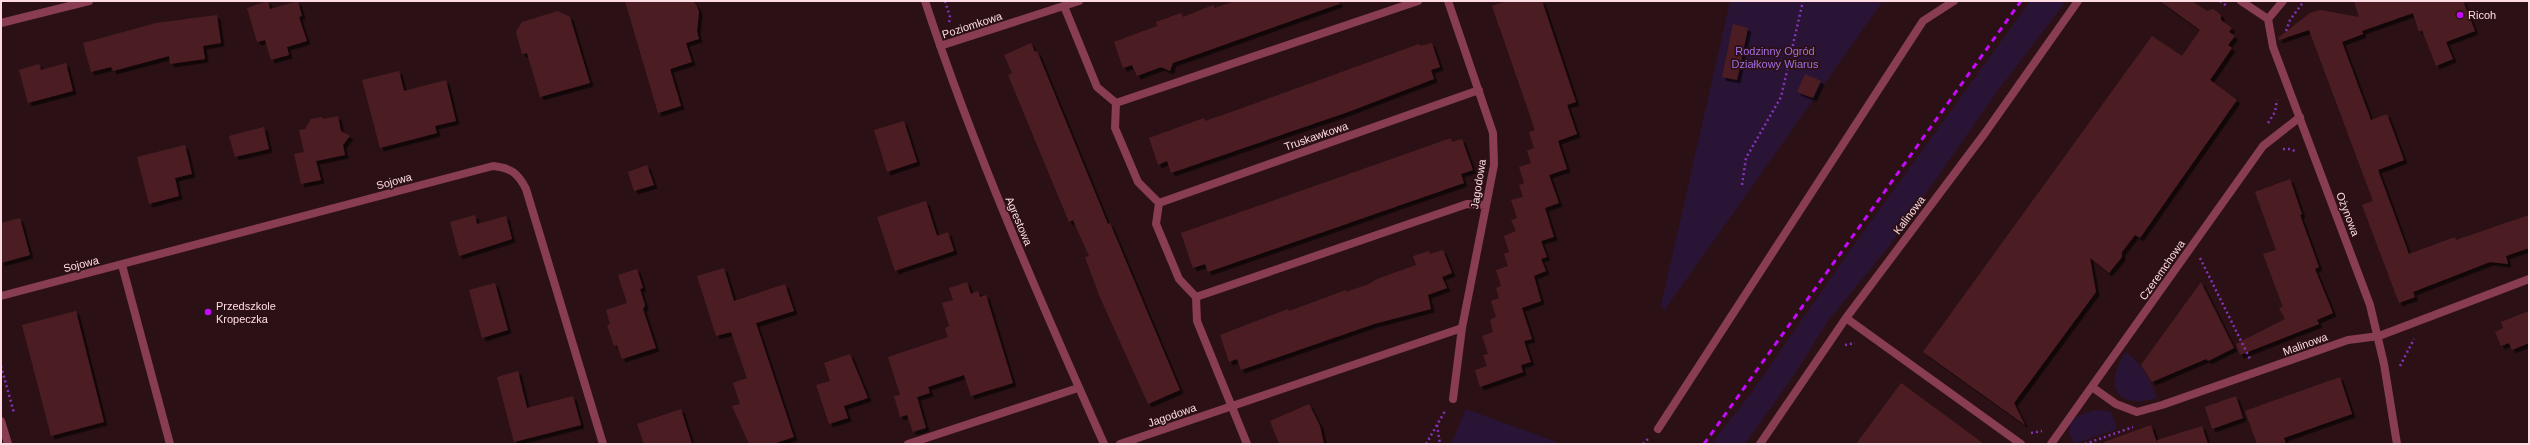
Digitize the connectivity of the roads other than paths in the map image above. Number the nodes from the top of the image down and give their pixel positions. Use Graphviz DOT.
graph roads {
  1 [pos="89,1"];
  2 [pos="925,1"];
  3 [pos="1079,1"];
  4 [pos="1418,1"];
  5 [pos="1448,1"];
  6 [pos="1954,1"];
  7 [pos="2078,1"];
  8 [pos="2241,1"];
  9 [pos="2283,1"];
  10 [pos="1064,6"];
  11 [pos="2268,19"];
  12 [pos="1,23"];
  13 [pos="940,46"];
  14 [pos="1479,90"];
  15 [pos="1116,103"];
  16 [pos="2300,118"];
  17 [pos="1159,203"];
  18 [pos="1486,205"];
  19 [pos="122,265"];
  20 [pos="2529,279"];
  21 [pos="1,296"];
  22 [pos="1196,297"];
  23 [pos="1846,318"];
  24 [pos="1462,328"];
  25 [pos="2379,336"];
  26 [pos="2092,387"];
  27 [pos="1078,388"];
  28 [pos="1453,399"];
  29 [pos="1231,406"];
  30 [pos="1,422"];
  31 [pos="1658,429"];
  32 [pos="8,444"];
  33 [pos="170,444"];
  34 [pos="603,444"];
  35 [pos="908,444"];
  36 [pos="1104,444"];
  37 [pos="1120,444"];
  38 [pos="1247,444"];
  39 [pos="1760,444"];
  40 [pos="2021,444"];
  41 [pos="2051,444"];
  42 [pos="2397,444"];
  1 -- 12 [label="street"];
  2 -- 13 [label="street, Agrestowa"];
  3 -- 10 [label="street, Poziomkowa"];
  4 -- 15 [label="street"];
  5 -- 14 [label="street, Jagodowa"];
  6 -- 31 [label="street"];
  7 -- 23 [label="street, Kalinowa"];
  8 -- 11 [label="street"];
  9 -- 11 [label="street"];
  10 -- 13 [label="street, Poziomkowa"];
  10 -- 15 [label="street"];
  11 -- 16 [label="street, Ożynowa"];
  13 -- 27 [label="street, Agrestowa"];
  14 -- 17 [label="street, Truskawkowa"];
  14 -- 18 [label="street, Jagodowa"];
  15 -- 17 [label="street"];
  16 -- 25 [label="street, Ożynowa"];
  16 -- 26 [label="street, Czeremchowa"];
  17 -- 22 [label="street"];
  18 -- 22 [label="street"];
  18 -- 24 [label="street, Jagodowa"];
  19 -- 21 [label="street, Sojowa"];
  19 -- 33 [label="street"];
  19 -- 34 [label="street, Sojowa"];
  20 -- 25 [label="street, Malinowa"];
  22 -- 29 [label="street"];
  23 -- 39 [label="street, Kalinowa"];
  23 -- 40 [label="street"];
  24 -- 28 [label="street, Jagodowa"];
  24 -- 29 [label="street, Jagodowa"];
  25 -- 26 [label="street, Malinowa"];
  25 -- 42 [label="street, Ożynowa"];
  26 -- 41 [label="street, Czeremchowa"];
  27 -- 35 [label="street"];
  27 -- 36 [label="street, Agrestowa"];
  29 -- 37 [label="street, Jagodowa"];
  29 -- 38 [label="street"];
  30 -- 32 [label="street"];
}
